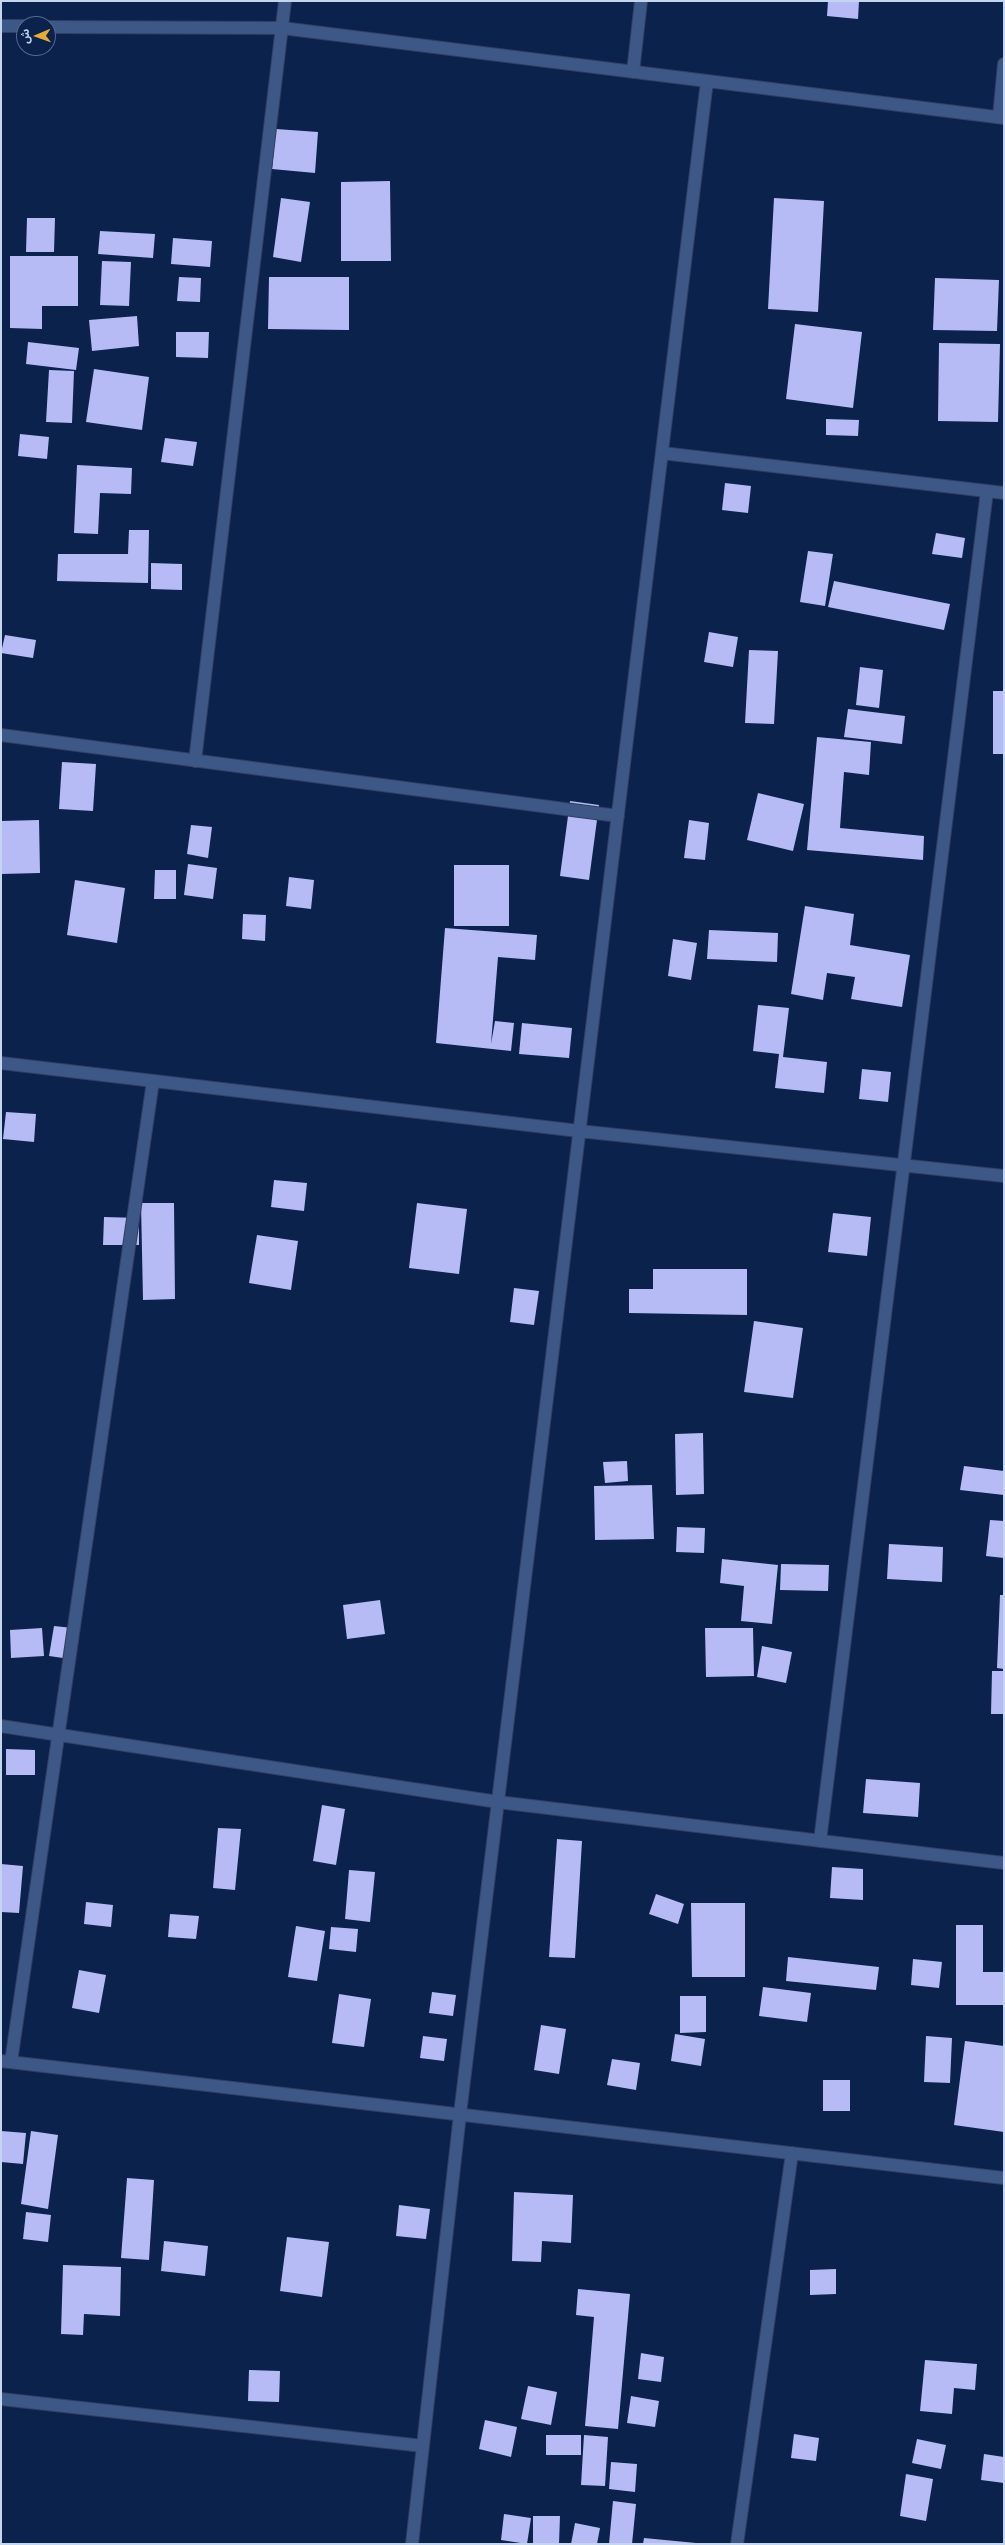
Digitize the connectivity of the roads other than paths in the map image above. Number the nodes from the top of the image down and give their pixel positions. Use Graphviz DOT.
graph roads {
  1 [pos="285,1"];
  2 [pos="641,1"];
  3 [pos="1,26"];
  4 [pos="16,26"];
  5 [pos="56,26"];
  6 [pos="282,28"];
  7 [pos="1004,64"];
  8 [pos="633,72"];
  9 [pos="707,80"];
  10 [pos="1001,118"];
  11 [pos="662,453"];
  12 [pos="987,491"];
  13 [pos="1004,493"];
  14 [pos="1,736"];
  15 [pos="195,761"];
  16 [pos="618,816"];
  17 [pos="1,1063"];
  18 [pos="153,1081"];
  19 [pos="579,1131"];
  20 [pos="904,1166"];
  21 [pos="1004,1176"];
  22 [pos="1,1726"];
  23 [pos="58,1735"];
  24 [pos="498,1802"];
  25 [pos="820,1841"];
  26 [pos="1004,1863"];
  27 [pos="6,2061"];
  28 [pos="460,2114"];
  29 [pos="792,2153"];
  30 [pos="1004,2178"];
  31 [pos="1,2399"];
  32 [pos="423,2446"];
  33 [pos="412,2544"];
  34 [pos="737,2544"];
  1 -- 6 [label="street"];
  2 -- 8 [label="street"];
  3 -- 4 [label="street"];
  5 -- 6 [label="street"];
  6 -- 8 [label="street"];
  6 -- 15 [label="street"];
  7 -- 10 [label="street"];
  8 -- 9 [label="street"];
  9 -- 10 [label="street"];
  9 -- 11 [label="street"];
  11 -- 12 [label="street"];
  11 -- 16 [label="street"];
  12 -- 13 [label="street"];
  12 -- 20 [label="street"];
  14 -- 15 [label="street"];
  15 -- 16 [label="street"];
  16 -- 19 [label="street"];
  17 -- 18 [label="street"];
  18 -- 19 [label="street"];
  18 -- 23 [label="street"];
  19 -- 20 [label="street"];
  19 -- 24 [label="street"];
  20 -- 21 [label="street"];
  20 -- 25 [label="street"];
  22 -- 23 [label="street"];
  23 -- 24 [label="street"];
  23 -- 27 [label="street"];
  24 -- 25 [label="street"];
  24 -- 28 [label="street"];
  25 -- 26 [label="street"];
  27 -- 28 [label="street"];
  28 -- 29 [label="street"];
  28 -- 32 [label="street"];
  29 -- 30 [label="street"];
  29 -- 34 [label="street"];
  31 -- 32 [label="street"];
  32 -- 33 [label="street"];
}
